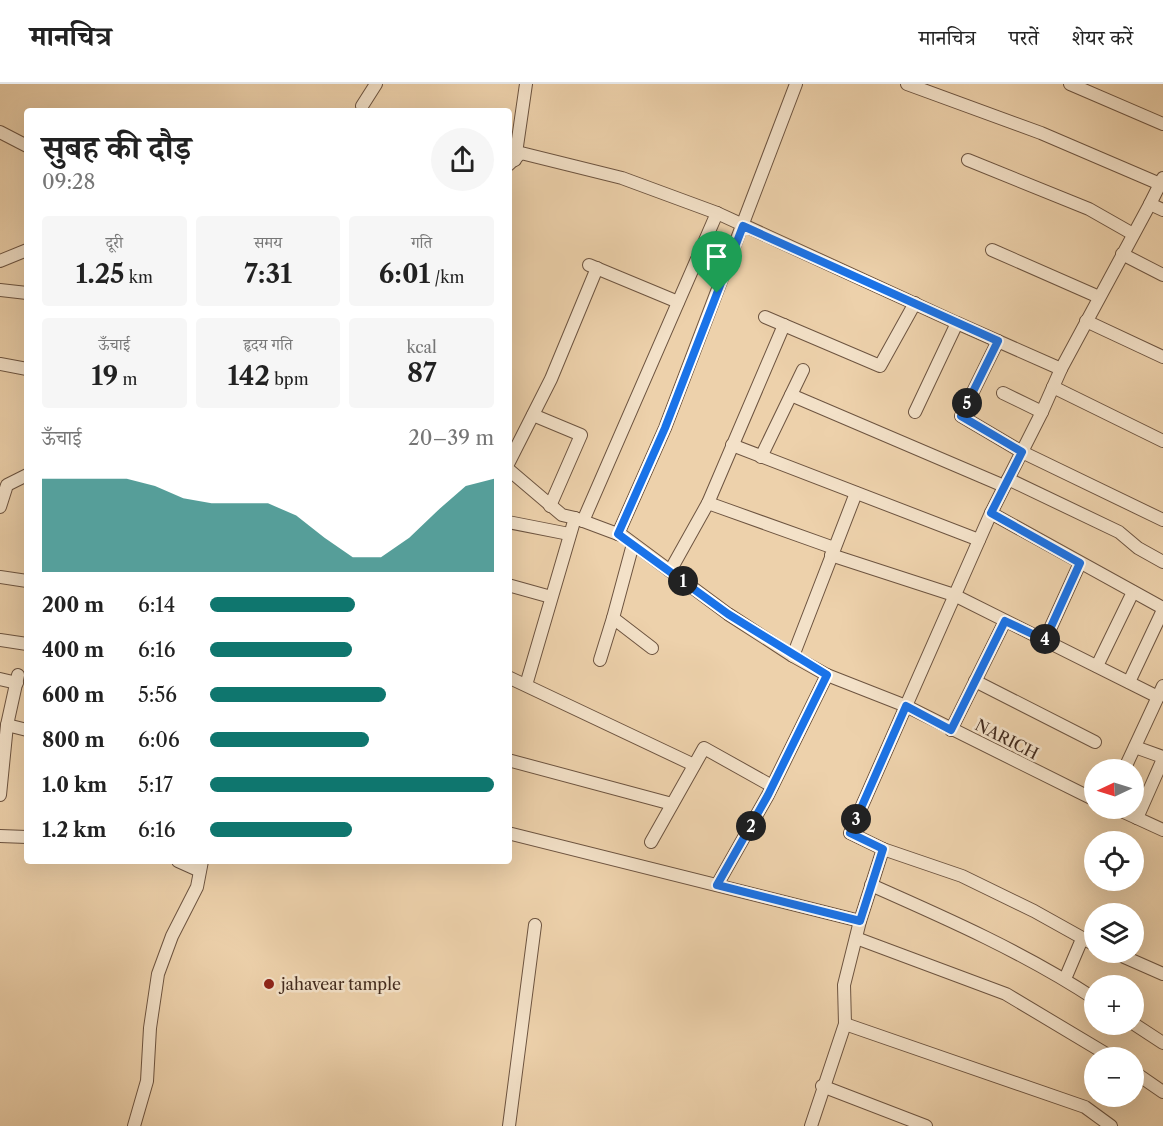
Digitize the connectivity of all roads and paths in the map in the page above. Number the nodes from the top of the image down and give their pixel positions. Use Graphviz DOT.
graph roads {
  1 [pos="376,84"];
  2 [pos="526,84"];
  3 [pos="796,84"];
  4 [pos="907,84"];
  5 [pos="1070,84"];
  6 [pos="363,108"];
  7 [pos="1163,124"];
  8 [pos="0,132"];
  9 [pos="24,144"];
  10 [pos="968,160"];
  11 [pos="512,163"];
  12 [pos="1161,180"];
  13 [pos="1150,204"];
  14 [pos="1163,210"];
  15 [pos="717,213"];
  16 [pos="743,226"];
  17 [pos="1133,234"];
  18 [pos="992,250"];
  19 [pos="24,251"];
  20 [pos="1122,254"];
  21 [pos="0,261"];
  22 [pos="1163,275"];
  23 [pos="0,290"];
  24 [pos="24,293"];
  25 [pos="1099,297"];
  26 [pos="678,302"];
  27 [pos="915,303"];
  28 [pos="765,317"];
  29 [pos="1086,321"];
  30 [pos="957,323"];
  31 [pos="784,325"];
  32 [pos="998,341"];
  33 [pos="1163,357"];
  34 [pos="0,364"];
  35 [pos="24,368"];
  36 [pos="1061,369"];
  37 [pos="803,370"];
  38 [pos="1053,387"];
  39 [pos="1003,393"];
  40 [pos="791,395"];
  41 [pos="915,412"];
  42 [pos="1042,412"];
  43 [pos="534,415"];
  44 [pos="1163,441"];
  45 [pos="732,446"];
  46 [pos="1022,452"];
  47 [pos="761,457"];
  48 [pos="512,458"];
  49 [pos="512,470"];
  50 [pos="24,476"];
  51 [pos="1006,482"];
  52 [pos="856,493"];
  53 [pos="708,503"];
  54 [pos="550,506"];
  55 [pos="0,507"];
  56 [pos="991,513"];
  57 [pos="579,519"];
  58 [pos="1163,520"];
  59 [pos="512,523"];
  60 [pos="569,534"];
  61 [pos="618,534"];
  62 [pos="979,540"];
  63 [pos="633,544"];
  64 [pos="833,552"];
  65 [pos="1163,562"];
  66 [pos="1080,563"];
  67 [pos="670,571"];
  68 [pos="0,577"];
  69 [pos="24,581"];
  70 [pos="512,586"];
  71 [pos="1133,592"];
  72 [pos="954,596"];
  73 [pos="551,597"];
  74 [pos="1163,609"];
  75 [pos="613,618"];
  76 [pos="1005,621"];
  77 [pos="0,640"];
  78 [pos="1045,640"];
  79 [pos="24,644"];
  80 [pos="652,648"];
  81 [pos="793,656"];
  82 [pos="600,660"];
  83 [pos="1097,666"];
  84 [pos="827,675"];
  85 [pos="0,679"];
  86 [pos="512,679"];
  87 [pos="975,681"];
  88 [pos="1129,682"];
  89 [pos="526,685"];
  90 [pos="1161,691"];
  91 [pos="906,706"];
  92 [pos="7,725"];
  93 [pos="24,729"];
  94 [pos="951,730"];
  95 [pos="1095,742"];
  96 [pos="1135,747"];
  97 [pos="1163,758"];
  98 [pos="1129,759"];
  99 [pos="512,761"];
  100 [pos="694,765"];
  101 [pos="772,786"];
  102 [pos="0,795"];
  103 [pos="1084,795"];
  104 [pos="1144,802"];
  105 [pos="672,804"];
  106 [pos="1140,819"];
  107 [pos="1162,826"];
  108 [pos="512,834"];
  109 [pos="0,836"];
  110 [pos="24,837"];
  111 [pos="651,842"];
  112 [pos="883,849"];
  113 [pos="200,866"];
  114 [pos="717,885"];
  115 [pos="871,885"];
  116 [pos="860,921"];
  117 [pos="535,925"];
  118 [pos="856,938"];
  119 [pos="1082,939"];
  120 [pos="1139,963"];
  121 [pos="1163,973"];
  122 [pos="1065,979"];
  123 [pos="1084,992"];
  124 [pos="845,1024"];
  125 [pos="1144,1031"];
  126 [pos="1163,1043"];
  127 [pos="1094,1047"];
  128 [pos="1144,1079"];
  129 [pos="822,1086"];
  130 [pos="1163,1092"];
  131 [pos="134,1126"];
  132 [pos="509,1126"];
  133 [pos="811,1126"];
  134 [pos="926,1126"];
  135 [pos="1111,1126"];
  1 -- 6 [label="street"];
  2 -- 11 [label="street"];
  3 -- 16 [label="street"];
  4 -- 12 [label="street"];
  5 -- 7 [label="street"];
  8 -- 9 [label="street"];
  10 -- 17 [label="street"];
  11 -- 15 [label="street"];
  12 -- 13 [label="street"];
  13 -- 14 [label="street"];
  13 -- 17 [label="street"];
  15 -- 16 [label="street"];
  15 -- 26 [label="street"];
  16 -- 27 [label="street"];
  16 -- 61 [label="street"];
  17 -- 20 [label="street"];
  18 -- 25 [label="street"];
  19 -- 21 [label="street"];
  20 -- 22 [label="street"];
  20 -- 25 [label="street"];
  23 -- 24 [label="street"];
  25 -- 29 [label="street"];
  26 -- 43 [label="street"];
  26 -- 57 [label="street"];
  27 -- 30 [label="street"];
  27 -- 31 [label="street"];
  28 -- 31 [label="street"];
  29 -- 33 [label="street"];
  29 -- 36 [label="street"];
  30 -- 32 [label="street"];
  30 -- 41 [label="street"];
  31 -- 45 [label="street"];
  32 -- 36 [label="street"];
  32 -- 46 [label="street"];
  34 -- 35 [label="street"];
  36 -- 38 [label="street"];
  37 -- 40 [label="street"];
  38 -- 42 [label="street"];
  38 -- 44 [label="street"];
  39 -- 42 [label="street"];
  40 -- 47 [label="street"];
  40 -- 51 [label="street"];
  42 -- 46 [label="street"];
  43 -- 48 [label="street"];
  43 -- 54 [label="street"];
  45 -- 47 [label="street"];
  45 -- 53 [label="street"];
  46 -- 51 [label="street"];
  46 -- 58 [label="street"];
  47 -- 52 [label="street"];
  49 -- 54 [label="street, NARICH"];
  50 -- 55 [label="street"];
  51 -- 56 [label="street"];
  51 -- 65 [label="street"];
  52 -- 62 [label="street"];
  52 -- 64 [label="street"];
  53 -- 64 [label="street"];
  53 -- 67 [label="street"];
  54 -- 57 [label="street, NARICH"];
  56 -- 62 [label="street"];
  56 -- 66 [label="street"];
  57 -- 60 [label="street"];
  57 -- 61 [label="street, NARICH"];
  59 -- 60 [label="street"];
  60 -- 73 [label="street"];
  61 -- 63 [label="street, NARICH"];
  62 -- 72 [label="street"];
  63 -- 67 [label="street, NARICH"];
  63 -- 75 [label="street"];
  64 -- 72 [label="street"];
  64 -- 81 [label="street"];
  66 -- 71 [label="street"];
  66 -- 78 [label="street"];
  67 -- 81 [label="street, NARICH"];
  68 -- 69 [label="street"];
  70 -- 73 [label="street"];
  71 -- 74 [label="street"];
  71 -- 83 [label="street"];
  72 -- 76 [label="street"];
  72 -- 91 [label="street"];
  73 -- 89 [label="street"];
  74 -- 88 [label="street"];
  75 -- 80 [label="street"];
  75 -- 82 [label="street"];
  76 -- 78 [label="street"];
  76 -- 87 [label="street"];
  77 -- 79 [label="street"];
  78 -- 83 [label="street"];
  81 -- 84 [label="street, NARICH"];
  83 -- 88 [label="street"];
  84 -- 91 [label="street, NARICH"];
  84 -- 101 [label="street"];
  85 -- 92 [label="street"];
  86 -- 89 [label="street"];
  87 -- 94 [label="street"];
  87 -- 95 [label="street"];
  88 -- 90 [label="street"];
  89 -- 100 [label="street"];
  90 -- 96 [label="street"];
  91 -- 94 [label="street, NARICH"];
  91 -- 112 [label="street"];
  92 -- 93 [label="street"];
  92 -- 102 [label="street"];
  94 -- 103 [label="street, NARICH"];
  96 -- 97 [label="street"];
  96 -- 98 [label="street"];
  97 -- 104 [label="street"];
  99 -- 105 [label="street"];
  100 -- 101 [label="street"];
  100 -- 105 [label="street"];
  101 -- 114 [label="street"];
  105 -- 111 [label="street"];
  106 -- 107 [label="street"];
  108 -- 114 [label="street"];
  109 -- 110 [label="street"];
  112 -- 115 [label="street"];
  112 -- 119 [label="street"];
  113 -- 131 [label="street"];
  114 -- 116 [label="street"];
  115 -- 116 [label="street"];
  115 -- 122 [label="street"];
  116 -- 118 [label="street"];
  117 -- 132 [label="street"];
  118 -- 124 [label="street"];
  118 -- 127 [label="street"];
  119 -- 122 [label="street"];
  120 -- 121 [label="street"];
  122 -- 123 [label="street"];
  124 -- 129 [label="street"];
  124 -- 135 [label="street"];
  125 -- 126 [label="street"];
  128 -- 130 [label="street"];
  129 -- 133 [label="street"];
  129 -- 134 [label="street"];
}
